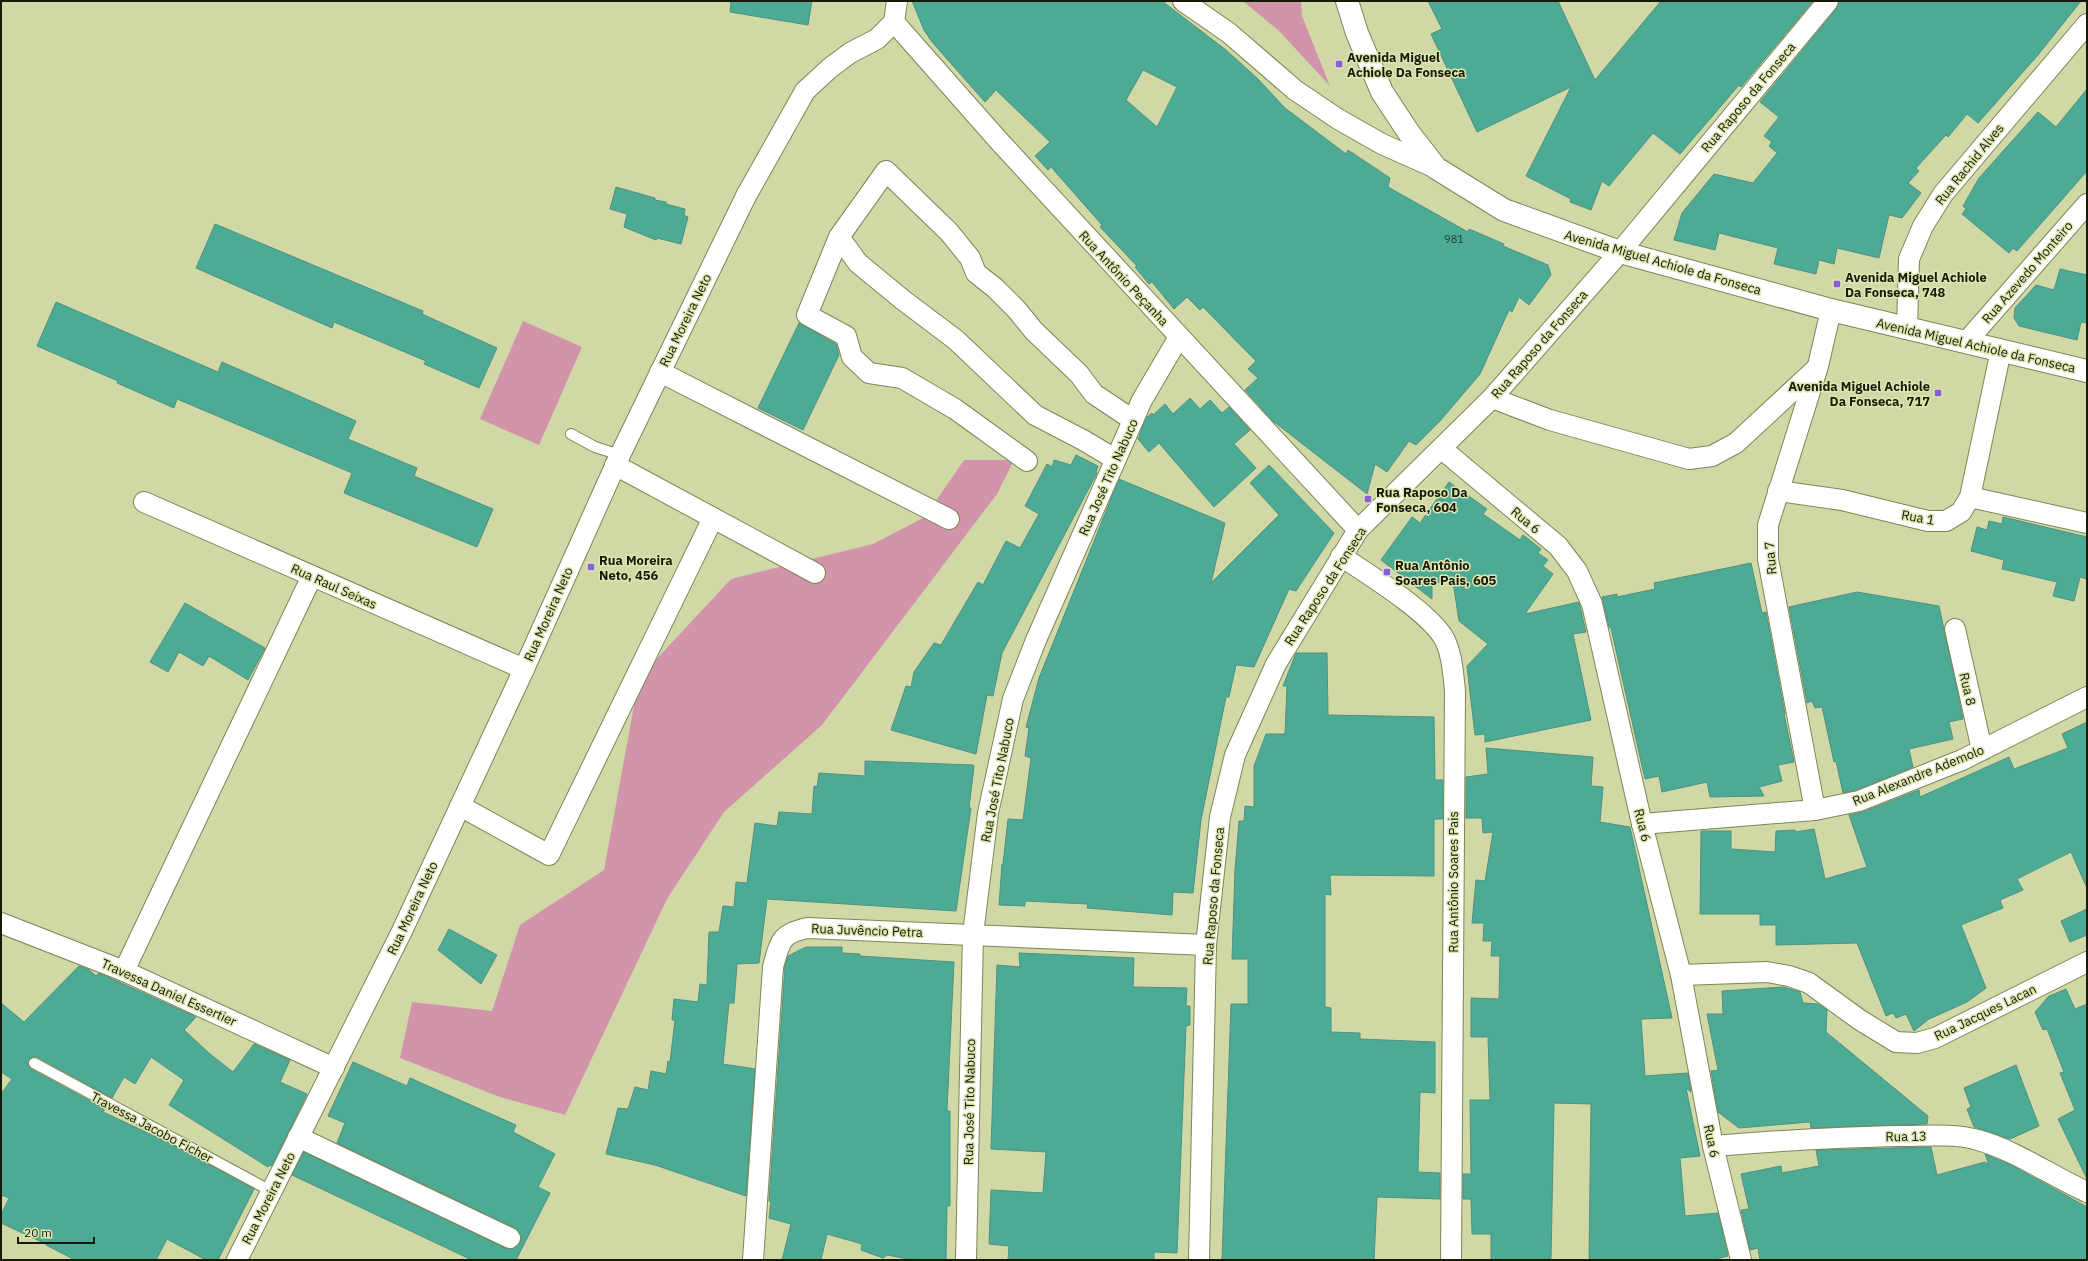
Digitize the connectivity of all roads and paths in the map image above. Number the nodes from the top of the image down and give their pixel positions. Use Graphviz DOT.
graph roads {
  1 [pos="898,1"];
  2 [pos="1183,1"];
  3 [pos="1347,1"];
  4 [pos="1828,1"];
  5 [pos="894,22"];
  6 [pos="2087,24"];
  7 [pos="1436,168"];
  8 [pos="2087,204"];
  9 [pos="839,238"];
  10 [pos="1620,252"];
  11 [pos="1831,310"];
  12 [pos="1907,329"];
  13 [pos="1179,337"];
  14 [pos="1967,341"];
  15 [pos="2001,350"];
  16 [pos="1818,366"];
  17 [pos="2087,371"];
  18 [pos="660,372"];
  19 [pos="1492,398"];
  20 [pos="1133,420"];
  21 [pos="571,434"];
  22 [pos="1442,449"];
  23 [pos="617,460"];
  24 [pos="1115,460"];
  25 [pos="1027,461"];
  26 [pos="1778,491"];
  27 [pos="1970,496"];
  28 [pos="144,502"];
  29 [pos="713,518"];
  30 [pos="949,519"];
  31 [pos="2087,522"];
  32 [pos="1358,530"];
  33 [pos="1341,556"];
  34 [pos="815,573"];
  35 [pos="312,576"];
  36 [pos="1955,629"];
  37 [pos="524,669"];
  38 [pos="2087,697"];
  39 [pos="1982,750"];
  40 [pos="460,806"];
  41 [pos="1815,810"];
  42 [pos="1642,824"];
  43 [pos="1,924"];
  44 [pos="973,934"];
  45 [pos="1206,945"];
  46 [pos="2087,962"];
  47 [pos="124,971"];
  48 [pos="1680,975"];
  49 [pos="34,1063"];
  50 [pos="334,1068"];
  51 [pos="298,1137"];
  52 [pos="1713,1146"];
  53 [pos="271,1191"];
  54 [pos="2087,1192"];
  55 [pos="510,1238"];
  56 [pos="237,1260"];
  57 [pos="753,1260"];
  58 [pos="966,1260"];
  59 [pos="1199,1260"];
  60 [pos="1451,1260"];
  61 [pos="1741,1260"];
  1 -- 5 [label="street"];
  2 -- 7 [label="street"];
  3 -- 7 [label="street, Avenida Miguel Achiole da Fonseca"];
  4 -- 10 [label="street, Rua Raposo da Fonseca"];
  5 -- 13 [label="street, Rua Antônio Peçanha"];
  5 -- 18 [label="street, Rua Moreira Neto"];
  6 -- 12 [label="street, Rua Rachid Alves"];
  7 -- 10 [label="street, Avenida Miguel Achiole da Fonseca"];
  8 -- 14 [label="street, Rua Azevedo Monteiro"];
  9 -- 20 [label="street"];
  9 -- 24 [label="street"];
  9 -- 25 [label="street"];
  10 -- 11 [label="street, Avenida Miguel Achiole da Fonseca"];
  10 -- 19 [label="street, Rua Raposo da Fonseca"];
  11 -- 12 [label="street, Avenida Miguel Achiole da Fonseca"];
  11 -- 16 [label="street, Rua 7"];
  12 -- 14 [label="street, Avenida Miguel Achiole da Fonseca"];
  13 -- 20 [label="street, Rua José Tito Nabuco"];
  13 -- 32 [label="street, Rua Antônio Peçanha"];
  14 -- 15 [label="street, Avenida Miguel Achiole da Fonseca"];
  15 -- 17 [label="street, Avenida Miguel Achiole da Fonseca"];
  15 -- 27 [label="street, Rua 1"];
  16 -- 19 [label="street"];
  16 -- 26 [label="street, Rua 7"];
  18 -- 23 [label="street, Rua Moreira Neto"];
  18 -- 30 [label="street"];
  19 -- 22 [label="street, Rua Raposo da Fonseca"];
  20 -- 24 [label="street, Rua José Tito Nabuco"];
  21 -- 23 [label="lane"];
  22 -- 32 [label="street, Rua Raposo da Fonseca"];
  22 -- 42 [label="street, Rua 6"];
  23 -- 29 [label="street"];
  23 -- 37 [label="street, Rua Moreira Neto"];
  24 -- 44 [label="street, Rua José Tito Nabuco"];
  26 -- 27 [label="street, Rua 1"];
  26 -- 41 [label="street, Rua 7"];
  27 -- 31 [label="street"];
  28 -- 35 [label="street, Rua Raul Seixas"];
  29 -- 34 [label="street"];
  29 -- 40 [label="street"];
  32 -- 33 [label="street, Rua Raposo da Fonseca"];
  33 -- 45 [label="street, Rua Raposo da Fonseca"];
  33 -- 60 [label="street, Rua Antônio Soares Pais"];
  35 -- 37 [label="street, Rua Raul Seixas"];
  35 -- 47 [label="street"];
  36 -- 39 [label="street, Rua 8"];
  37 -- 40 [label="street, Rua Moreira Neto"];
  38 -- 39 [label="street, Rua Alexandre Ademolo"];
  39 -- 41 [label="street, Rua Alexandre Ademolo"];
  40 -- 50 [label="street, Rua Moreira Neto"];
  41 -- 42 [label="street, Rua Alexandre Ademolo"];
  42 -- 48 [label="street, Rua 6"];
  43 -- 47 [label="street, Travessa Daniel Essertier"];
  44 -- 45 [label="street, Rua Juvêncio Petra"];
  44 -- 57 [label="street, Rua Juvêncio Petra"];
  44 -- 58 [label="street, Rua José Tito Nabuco"];
  45 -- 59 [label="street, Rua Raposo da Fonseca"];
  46 -- 48 [label="street, Rua Jacques Lacan"];
  47 -- 50 [label="street, Travessa Daniel Essertier"];
  48 -- 52 [label="street, Rua 6"];
  49 -- 53 [label="lane, Travessa Jacobo Ficher"];
  50 -- 51 [label="street, Rua Moreira Neto"];
  51 -- 53 [label="street, Rua Moreira Neto"];
  51 -- 55 [label="street"];
  52 -- 54 [label="street, Rua 13"];
  52 -- 61 [label="street, Rua 6"];
  53 -- 56 [label="street, Rua Moreira Neto"];
}
